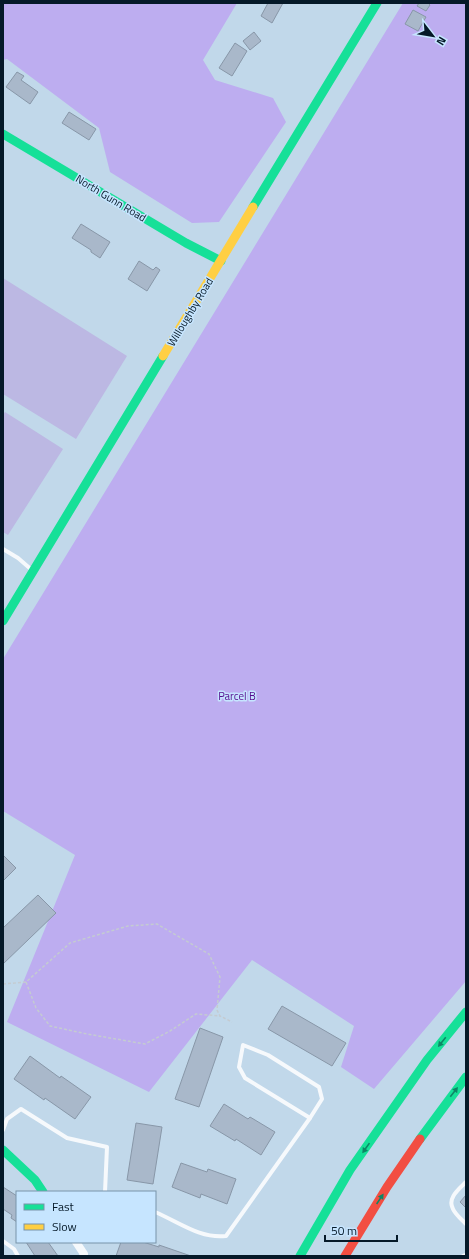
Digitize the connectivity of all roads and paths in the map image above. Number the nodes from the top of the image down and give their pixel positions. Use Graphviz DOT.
graph roads {
  1 [pos="377,3"];
  2 [pos="3,134"];
  3 [pos="221,261"];
  4 [pos="3,549"];
  5 [pos="33,571"];
  6 [pos="3,621"];
  7 [pos="26,982"];
  8 [pos="3,984"];
  9 [pos="466,1012"];
  10 [pos="220,1016"];
  11 [pos="232,1022"];
  12 [pos="466,1077"];
  13 [pos="310,1118"];
  14 [pos="3,1130"];
  15 [pos="3,1150"];
  16 [pos="466,1182"];
  17 [pos="42,1191"];
  18 [pos="105,1191"];
  19 [pos="156,1212"];
  20 [pos="466,1224"];
  21 [pos="3,1241"];
  22 [pos="77,1243"];
  23 [pos="466,1255"];
  24 [pos="18,1256"];
  25 [pos="83,1256"];
  26 [pos="300,1256"];
  27 [pos="345,1256"];
  28 [pos="463,1256"];
  1 -- 3 [label="main road, Willoughby Road"];
  2 -- 3 [label="main road, North Gunn Road"];
  3 -- 5 [label="main road, Willoughby Road"];
  4 -- 5 [label="lane"];
  5 -- 6 [label="main road, Willoughby Road"];
  7 -- 8 [label="path"];
  7 -- 10 [label="path"];
  7 -- 10 [label="path"];
  9 -- 26 [label="main road, one-way"];
  10 -- 11 [label="path"];
  27 -- 12 [label="main road, one-way"];
  13 -- 13 [label="lane"];
  13 -- 19 [label="lane"];
  14 -- 18 [label="lane"];
  15 -- 17 [label="main road"];
  16 -- 20 [label="lane"];
  21 -- 24 [label="lane"];
  22 -- 25 [label="street"];
  23 -- 28 [label="lane"];
}
